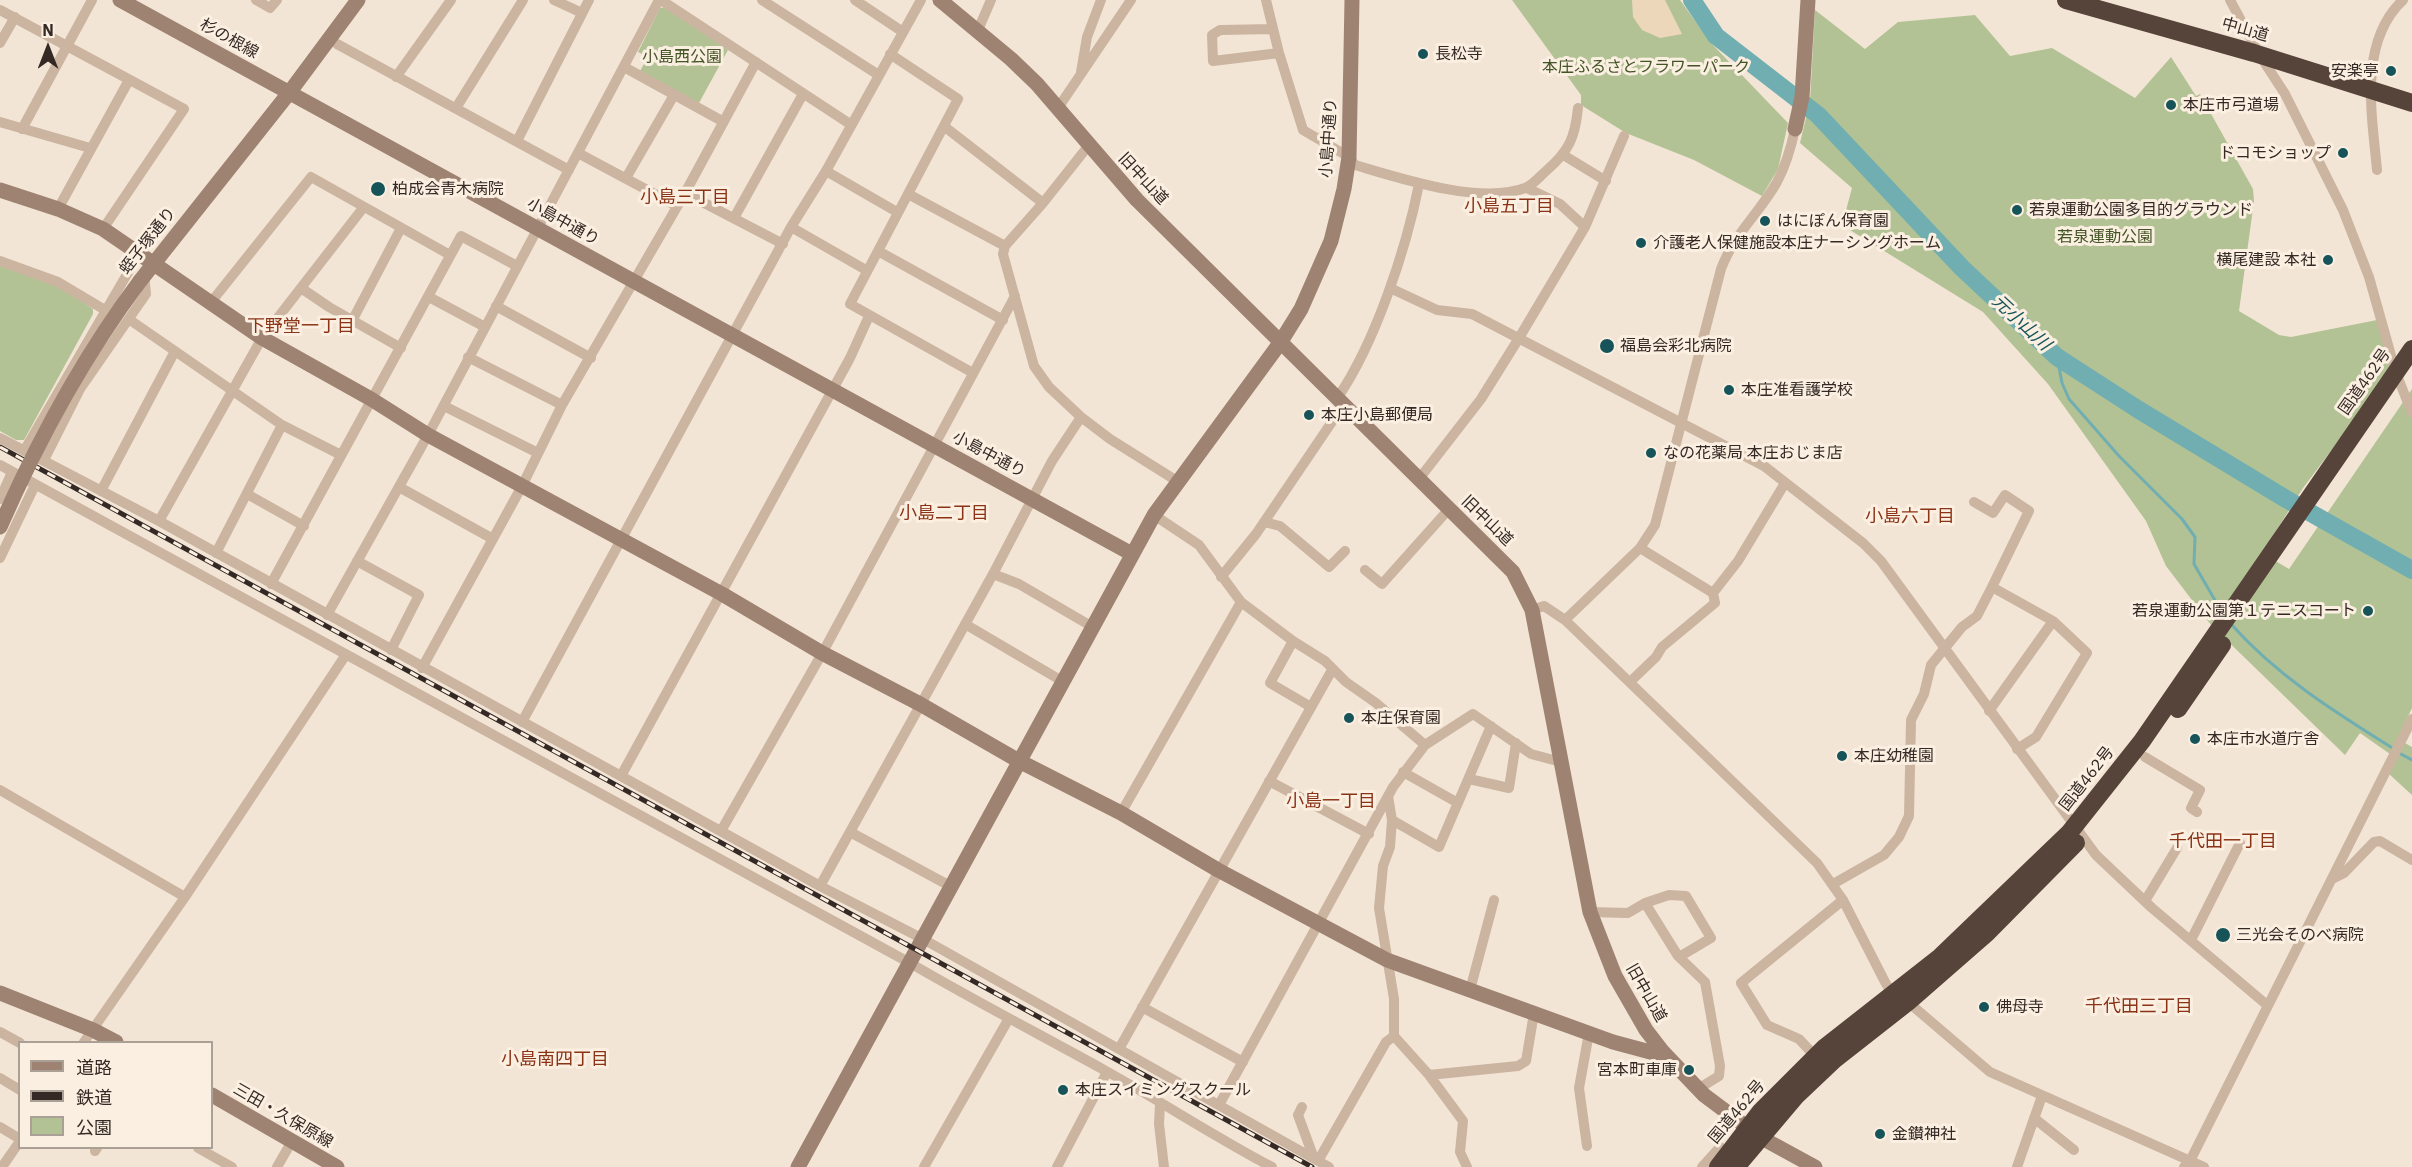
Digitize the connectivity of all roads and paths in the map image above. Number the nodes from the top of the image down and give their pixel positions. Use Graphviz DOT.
graph roads {
  1 [pos="92,0"];
  2 [pos="120,0"];
  3 [pos="256,0"];
  4 [pos="277,0"];
  5 [pos="358,0"];
  6 [pos="451,0"];
  7 [pos="523,0"];
  8 [pos="554,0"];
  9 [pos="589,0"];
  10 [pos="660,0"];
  11 [pos="762,0"];
  12 [pos="855,0"];
  13 [pos="921,0"];
  14 [pos="940,0"];
  15 [pos="991,0"];
  16 [pos="1101,0"];
  17 [pos="1131,0"];
  18 [pos="1266,0"];
  19 [pos="1352,0"];
  20 [pos="1808,0"];
  21 [pos="2066,0"];
  22 [pos="2230,0"];
  23 [pos="2403,0"];
  24 [pos="0,10"];
  25 [pos="582,14"];
  26 [pos="15,17"];
  27 [pos="1273,29"];
  28 [pos="978,30"];
  29 [pos="903,32"];
  30 [pos="0,43"];
  31 [pos="337,44"];
  32 [pos="67,45"];
  33 [pos="1279,53"];
  34 [pos="890,54"];
  35 [pos="2259,54"];
  36 [pos="756,62"];
  37 [pos="624,67"];
  38 [pos="877,74"];
  39 [pos="396,77"];
  40 [pos="1080,77"];
  41 [pos="129,80"];
  42 [pos="2370,90"];
  43 [pos="289,93"];
  44 [pos="803,94"];
  45 [pos="674,95"];
  46 [pos="2412,103"];
  47 [pos="456,108"];
  48 [pos="1058,108"];
  49 [pos="1578,108"];
  50 [pos="722,121"];
  51 [pos="0,122"];
  52 [pos="850,124"];
  53 [pos="945,127"];
  54 [pos="22,129"];
  55 [pos="1795,129"];
  56 [pos="1624,136"];
  57 [pos="517,141"];
  58 [pos="1089,145"];
  59 [pos="90,148"];
  60 [pos="578,153"];
  61 [pos="1564,156"];
  62 [pos="1349,157"];
  63 [pos="569,170"];
  64 [pos="2377,170"];
  65 [pos="826,171"];
  66 [pos="626,178"];
  67 [pos="1606,181"];
  68 [pos="1419,184"];
  69 [pos="1527,188"];
  70 [pos="0,190"];
  71 [pos="685,193"];
  72 [pos="910,195"];
  73 [pos="1043,203"];
  74 [pos="676,206"];
  75 [pos="363,208"];
  76 [pos="58,209"];
  77 [pos="897,212"];
  78 [pos="734,218"];
  79 [pos="791,227"];
  80 [pos="1585,227"];
  81 [pos="401,228"];
  82 [pos="538,228"];
  83 [pos="103,229"];
  84 [pos="783,244"];
  85 [pos="1005,246"];
  86 [pos="878,251"];
  87 [pos="140,252"];
  88 [pos="450,255"];
  89 [pos="0,261"];
  90 [pos="517,266"];
  91 [pos="866,270"];
  92 [pos="146,272"];
  93 [pos="634,281"];
  94 [pos="301,288"];
  95 [pos="1389,288"];
  96 [pos="1015,296"];
  97 [pos="429,297"];
  98 [pos="212,301"];
  99 [pos="496,306"];
  100 [pos="105,310"];
  101 [pos="869,316"];
  102 [pos="130,320"];
  103 [pos="1003,320"];
  104 [pos="352,321"];
  105 [pos="485,327"];
  106 [pos="732,335"];
  107 [pos="262,338"];
  108 [pos="1519,338"];
  109 [pos="1280,343"];
  110 [pos="401,348"];
  111 [pos="2412,349"];
  112 [pos="175,351"];
  113 [pos="468,357"];
  114 [pos="591,358"];
  115 [pos="973,373"];
  116 [pos="2403,374"];
  117 [pos="833,390"];
  118 [pos="231,392"];
  119 [pos="371,399"];
  120 [pos="1341,401"];
  121 [pos="562,405"];
  122 [pos="444,406"];
  123 [pos="2412,413"];
  124 [pos="1081,417"];
  125 [pos="282,425"];
  126 [pos="1682,425"];
  127 [pos="428,435"];
  128 [pos="0,438"];
  129 [pos="934,446"];
  130 [pos="24,451"];
  131 [pos="538,453"];
  132 [pos="341,455"];
  133 [pos="44,460"];
  134 [pos="0,465"];
  135 [pos="12,472"];
  136 [pos="1419,479"];
  137 [pos="1177,481"];
  138 [pos="1785,483"];
  139 [pos="35,485"];
  140 [pos="522,486"];
  141 [pos="399,487"];
  142 [pos="101,491"];
  143 [pos="247,494"];
  144 [pos="1032,498"];
  145 [pos="0,499"];
  146 [pos="1974,502"];
  147 [pos="1449,509"];
  148 [pos="1154,515"];
  149 [pos="159,521"];
  150 [pos="1264,522"];
  151 [pos="304,526"];
  152 [pos="0,527"];
  153 [pos="493,539"];
  154 [pos="622,540"];
  155 [pos="1640,548"];
  156 [pos="1345,551"];
  157 [pos="216,553"];
  158 [pos="1132,554"];
  159 [pos="0,558"];
  160 [pos="357,561"];
  161 [pos="1365,570"];
  162 [pos="993,574"];
  163 [pos="1221,577"];
  164 [pos="271,584"];
  165 [pos="1992,587"];
  166 [pos="1713,593"];
  167 [pos="722,594"];
  168 [pos="1241,602"];
  169 [pos="1532,610"];
  170 [pos="327,615"];
  171 [pos="1565,620"];
  172 [pos="2053,621"];
  173 [pos="965,624"];
  174 [pos="1091,626"];
  175 [pos="2219,640"];
  176 [pos="1293,641"];
  177 [pos="1945,649"];
  178 [pos="391,650"];
  179 [pos="822,652"];
  180 [pos="345,656"];
  181 [pos="422,668"];
  182 [pos="1332,670"];
  183 [pos="1062,681"];
  184 [pos="1631,681"];
  185 [pos="920,704"];
  186 [pos="1311,707"];
  187 [pos="1989,711"];
  188 [pos="2412,719"];
  189 [pos="522,722"];
  190 [pos="1491,726"];
  191 [pos="1516,743"];
  192 [pos="1425,745"];
  193 [pos="2017,749"];
  194 [pos="2145,757"];
  195 [pos="1019,761"];
  196 [pos="1561,762"];
  197 [pos="1403,772"];
  198 [pos="621,776"];
  199 [pos="1469,779"];
  200 [pos="1269,781"];
  201 [pos="0,790"];
  202 [pos="1388,796"];
  203 [pos="1458,803"];
  204 [pos="2197,812"];
  205 [pos="1121,813"];
  206 [pos="1392,820"];
  207 [pos="721,831"];
  208 [pos="2078,831"];
  209 [pos="850,832"];
  210 [pos="1369,834"];
  211 [pos="2240,843"];
  212 [pos="2177,848"];
  213 [pos="2412,860"];
  214 [pos="1218,870"];
  215 [pos="2334,878"];
  216 [pos="1833,884"];
  217 [pos="820,886"];
  218 [pos="950,886"];
  219 [pos="184,897"];
  220 [pos="1494,900"];
  221 [pos="1843,900"];
  222 [pos="2145,901"];
  223 [pos="1645,903"];
  224 [pos="1590,912"];
  225 [pos="1318,922"];
  226 [pos="923,939"];
  227 [pos="2191,940"];
  228 [pos="1679,957"];
  229 [pos="1387,960"];
  230 [pos="910,963"];
  231 [pos="1470,990"];
  232 [pos="1898,992"];
  233 [pos="0,993"];
  234 [pos="2267,1005"];
  235 [pos="1142,1006"];
  236 [pos="1534,1013"];
  237 [pos="1008,1020"];
  238 [pos="0,1032"];
  239 [pos="1589,1033"];
  240 [pos="88,1036"];
  241 [pos="1394,1036"];
  242 [pos="111,1041"];
  243 [pos="18,1042"];
  244 [pos="1119,1049"];
  245 [pos="1663,1052"];
  246 [pos="1815,1056"];
  247 [pos="1243,1062"];
  248 [pos="1107,1072"];
  249 [pos="1429,1074"];
  250 [pos="0,1078"];
  251 [pos="18,1088"];
  252 [pos="1698,1089"];
  253 [pos="213,1096"];
  254 [pos="2042,1096"];
  255 [pos="1160,1104"];
  256 [pos="1219,1105"];
  257 [pos="1302,1107"];
  258 [pos="2034,1118"];
  259 [pos="0,1127"];
  260 [pos="1754,1132"];
  261 [pos="18,1139"];
  262 [pos="292,1141"];
  263 [pos="18,1143"];
  264 [pos="1587,1146"];
  265 [pos="200,1149"];
  266 [pos="2074,1150"];
  267 [pos="1315,1159"];
  268 [pos="1731,1164"];
  269 [pos="2187,1164"];
  270 [pos="2,1167"];
  271 [pos="232,1167"];
  272 [pos="277,1167"];
  273 [pos="337,1167"];
  274 [pos="798,1167"];
  275 [pos="924,1167"];
  276 [pos="1057,1167"];
  277 [pos="1164,1167"];
  278 [pos="1272,1167"];
  279 [pos="1329,1167"];
  280 [pos="1467,1167"];
  281 [pos="1702,1167"];
  282 [pos="1815,1167"];
  283 [pos="2017,1167"];
  284 [pos="2204,1167"];
  1 -- 32 [label="street"];
  2 -- 43 [label="street, 杉の根線"];
  3 -- 4 [label="street"];
  5 -- 43 [label="street, 蛭子塚通り"];
  6 -- 39 [label="street"];
  7 -- 47 [label="street"];
  8 -- 25 [label="street"];
  9 -- 25 [label="street"];
  10 -- 36 [label="street"];
  10 -- 37 [label="street"];
  11 -- 38 [label="street"];
  12 -- 29 [label="street"];
  13 -- 29 [label="street"];
  14 -- 28 [label="street, 旧中山道"];
  15 -- 28 [label="street"];
  16 -- 40 [label="street"];
  17 -- 40 [label="street"];
  18 -- 27 [label="street"];
  19 -- 62 [label="street, 小島中通り"];
  20 -- 55 [label="street"];
  21 -- 35 [label="highway, 中山道"];
  22 -- 35 [label="street"];
  23 -- 42 [label="street"];
  24 -- 26 [label="street"];
  25 -- 57 [label="street"];
  26 -- 30 [label="street"];
  26 -- 32 [label="street"];
  27 -- 33 [label="street"];
  27 -- 33 [label="street"];
  28 -- 48 [label="street, 旧中山道"];
  29 -- 34 [label="street"];
  31 -- 39 [label="street"];
  32 -- 41 [label="street"];
  32 -- 54 [label="street"];
  33 -- 62 [label="street"];
  34 -- 38 [label="street"];
  34 -- 53 [label="street"];
  35 -- 42 [label="highway, 中山道"];
  35 -- 116 [label="street"];
  36 -- 44 [label="street"];
  36 -- 50 [label="street"];
  37 -- 45 [label="street"];
  37 -- 60 [label="street"];
  38 -- 52 [label="street"];
  39 -- 47 [label="street"];
  40 -- 48 [label="street"];
  41 -- 59 [label="street"];
  41 -- 83 [label="street"];
  42 -- 46 [label="highway, 中山道"];
  42 -- 64 [label="street"];
  43 -- 82 [label="street, 小島中通り"];
  43 -- 92 [label="street, 蛭子塚通り"];
  44 -- 52 [label="street"];
  44 -- 78 [label="street"];
  45 -- 50 [label="street"];
  45 -- 66 [label="street"];
  47 -- 57 [label="street"];
  48 -- 58 [label="street, 旧中山道"];
  49 -- 61 [label="street"];
  50 -- 71 [label="street"];
  51 -- 54 [label="street"];
  52 -- 65 [label="street"];
  53 -- 72 [label="street"];
  53 -- 73 [label="street"];
  54 -- 59 [label="street"];
  55 -- 126 [label="street"];
  56 -- 67 [label="street"];
  57 -- 63 [label="street"];
  58 -- 73 [label="street"];
  58 -- 109 [label="street, 旧中山道"];
  59 -- 76 [label="street"];
  60 -- 63 [label="street"];
  60 -- 66 [label="street"];
  61 -- 67 [label="street"];
  61 -- 69 [label="street"];
  62 -- 68 [label="street"];
  62 -- 109 [label="street, 小島中通り"];
  63 -- 82 [label="street"];
  65 -- 77 [label="street"];
  65 -- 79 [label="street"];
  66 -- 74 [label="street"];
  67 -- 80 [label="street"];
  68 -- 69 [label="street"];
  68 -- 95 [label="street"];
  69 -- 80 [label="street"];
  70 -- 76 [label="street"];
  71 -- 74 [label="street"];
  71 -- 78 [label="street"];
  72 -- 77 [label="street"];
  72 -- 85 [label="street"];
  73 -- 85 [label="street"];
  74 -- 93 [label="street"];
  75 -- 81 [label="street"];
  75 -- 94 [label="street"];
  75 -- 98 [label="street"];
  76 -- 83 [label="street"];
  77 -- 86 [label="street"];
  78 -- 84 [label="street"];
  79 -- 84 [label="street"];
  79 -- 91 [label="street"];
  80 -- 108 [label="street"];
  81 -- 88 [label="street"];
  81 -- 104 [label="street"];
  82 -- 90 [label="street"];
  82 -- 93 [label="street, 小島中通り"];
  83 -- 87 [label="street"];
  84 -- 106 [label="street"];
  85 -- 96 [label="street"];
  86 -- 91 [label="street"];
  86 -- 103 [label="street"];
  87 -- 92 [label="street"];
  87 -- 100 [label="street"];
  88 -- 90 [label="street"];
  88 -- 97 [label="street"];
  89 -- 100 [label="street"];
  90 -- 99 [label="street"];
  91 -- 101 [label="street"];
  92 -- 98 [label="street"];
  92 -- 102 [label="street"];
  92 -- 152 [label="street, 蛭子塚通り, bridge"];
  93 -- 106 [label="street, 小島中通り"];
  93 -- 114 [label="street"];
  94 -- 104 [label="street"];
  94 -- 107 [label="street"];
  95 -- 108 [label="street"];
  95 -- 120 [label="street"];
  96 -- 103 [label="street"];
  96 -- 124 [label="street"];
  97 -- 105 [label="street"];
  97 -- 110 [label="street"];
  98 -- 107 [label="street"];
  99 -- 105 [label="street"];
  99 -- 114 [label="street"];
  100 -- 130 [label="street"];
  101 -- 115 [label="street"];
  101 -- 117 [label="street"];
  102 -- 112 [label="street"];
  102 -- 133 [label="street"];
  103 -- 115 [label="street"];
  104 -- 110 [label="street"];
  105 -- 113 [label="street"];
  106 -- 117 [label="street, 小島中通り"];
  106 -- 154 [label="street"];
  107 -- 118 [label="street"];
  107 -- 119 [label="street"];
  108 -- 126 [label="street"];
  108 -- 136 [label="street"];
  109 -- 120 [label="street, 旧中山道"];
  109 -- 137 [label="street, 小島中通り"];
  110 -- 119 [label="street"];
  111 -- 116 [label="highway, 国道462号"];
  112 -- 118 [label="street"];
  112 -- 142 [label="street"];
  113 -- 121 [label="street"];
  113 -- 122 [label="street"];
  114 -- 121 [label="street"];
  115 -- 129 [label="street"];
  116 -- 123 [label="street"];
  116 -- 175 [label="highway, 国道462号"];
  117 -- 129 [label="street, 小島中通り"];
  117 -- 167 [label="street"];
  118 -- 125 [label="street"];
  118 -- 149 [label="street"];
  119 -- 127 [label="street"];
  119 -- 132 [label="street"];
  120 -- 136 [label="street, 旧中山道"];
  120 -- 150 [label="street"];
  121 -- 131 [label="street"];
  122 -- 127 [label="street"];
  122 -- 131 [label="street"];
  124 -- 137 [label="street"];
  124 -- 144 [label="street"];
  125 -- 132 [label="street"];
  125 -- 143 [label="street"];
  126 -- 138 [label="street"];
  126 -- 155 [label="street"];
  127 -- 140 [label="street"];
  127 -- 141 [label="street"];
  128 -- 130 [label="street"];
  129 -- 144 [label="street, 小島中通り"];
  129 -- 179 [label="street"];
  130 -- 133 [label="street"];
  131 -- 140 [label="street"];
  132 -- 151 [label="street"];
  133 -- 142 [label="street"];
  134 -- 135 [label="street"];
  135 -- 139 [label="street"];
  135 -- 145 [label="street"];
  136 -- 147 [label="street, 旧中山道"];
  137 -- 148 [label="street, 小島中通り"];
  138 -- 166 [label="street"];
  138 -- 177 [label="street"];
  139 -- 159 [label="street"];
  139 -- 180 [label="street"];
  140 -- 153 [label="street"];
  140 -- 154 [label="street"];
  141 -- 153 [label="street"];
  141 -- 160 [label="street"];
  142 -- 149 [label="street"];
  143 -- 151 [label="street"];
  143 -- 157 [label="street"];
  144 -- 158 [label="street, 小島中通り"];
  144 -- 162 [label="street"];
  146 -- 165 [label="street"];
  147 -- 161 [label="street"];
  147 -- 169 [label="street, 旧中山道"];
  148 -- 158 [label="street, 小島中通り"];
  148 -- 163 [label="street"];
  149 -- 157 [label="street"];
  150 -- 156 [label="street"];
  150 -- 163 [label="street"];
  151 -- 164 [label="street"];
  153 -- 181 [label="street"];
  154 -- 167 [label="street"];
  154 -- 189 [label="street"];
  155 -- 166 [label="street"];
  155 -- 171 [label="street"];
  157 -- 164 [label="street"];
  158 -- 174 [label="street"];
  160 -- 170 [label="street"];
  160 -- 178 [label="street"];
  162 -- 173 [label="street"];
  162 -- 174 [label="street"];
  163 -- 168 [label="street"];
  164 -- 170 [label="street"];
  165 -- 172 [label="street"];
  165 -- 177 [label="street"];
  166 -- 184 [label="street"];
  167 -- 179 [label="street"];
  167 -- 198 [label="street"];
  168 -- 176 [label="street"];
  168 -- 205 [label="street"];
  169 -- 171 [label="street"];
  169 -- 196 [label="street, 旧中山道"];
  170 -- 178 [label="street"];
  171 -- 184 [label="street"];
  172 -- 187 [label="street"];
  172 -- 193 [label="street"];
  173 -- 183 [label="street"];
  173 -- 185 [label="street"];
  174 -- 183 [label="street"];
  175 -- 194 [label="highway, 国道462号"];
  175 -- 208 [label="highway, 国道462号"];
  176 -- 182 [label="street"];
  176 -- 186 [label="street"];
  177 -- 187 [label="street"];
  177 -- 216 [label="street"];
  178 -- 181 [label="street"];
  179 -- 185 [label="street"];
  179 -- 207 [label="street"];
  180 -- 219 [label="street"];
  180 -- 230 [label="street"];
  181 -- 189 [label="street"];
  182 -- 186 [label="street"];
  182 -- 192 [label="street"];
  183 -- 195 [label="street"];
  184 -- 216 [label="street"];
  185 -- 195 [label="street"];
  185 -- 209 [label="street"];
  186 -- 200 [label="street"];
  187 -- 193 [label="street"];
  188 -- 215 [label="street"];
  189 -- 198 [label="street"];
  190 -- 191 [label="street"];
  190 -- 192 [label="street"];
  190 -- 199 [label="street"];
  191 -- 196 [label="street"];
  191 -- 199 [label="street"];
  192 -- 197 [label="street"];
  193 -- 208 [label="street"];
  194 -- 204 [label="street"];
  194 -- 208 [label="highway, 国道462号"];
  195 -- 205 [label="street"];
  195 -- 218 [label="street"];
  196 -- 224 [label="street, 旧中山道"];
  197 -- 202 [label="street"];
  197 -- 203 [label="street"];
  198 -- 207 [label="street"];
  199 -- 203 [label="street"];
  200 -- 210 [label="street"];
  200 -- 214 [label="street"];
  201 -- 219 [label="street"];
  202 -- 206 [label="street"];
  202 -- 210 [label="street"];
  203 -- 206 [label="street"];
  205 -- 214 [label="street"];
  206 -- 229 [label="street"];
  207 -- 217 [label="street"];
  208 -- 222 [label="street"];
  208 -- 232 [label="highway, 国道462号"];
  209 -- 217 [label="street"];
  209 -- 218 [label="street"];
  210 -- 225 [label="street"];
  211 -- 227 [label="street"];
  212 -- 222 [label="street"];
  213 -- 215 [label="street"];
  214 -- 225 [label="street"];
  214 -- 235 [label="street"];
  215 -- 234 [label="street"];
  216 -- 221 [label="street"];
  217 -- 226 [label="street"];
  218 -- 226 [label="street"];
  219 -- 240 [label="street"];
  220 -- 231 [label="street"];
  221 -- 232 [label="street"];
  221 -- 246 [label="street"];
  222 -- 227 [label="street"];
  223 -- 224 [label="street"];
  223 -- 228 [label="street"];
  223 -- 228 [label="street"];
  224 -- 245 [label="street, 旧中山道"];
  225 -- 229 [label="street"];
  225 -- 247 [label="street"];
  226 -- 230 [label="street"];
  226 -- 244 [label="street"];
  227 -- 234 [label="street"];
  228 -- 252 [label="street"];
  229 -- 231 [label="street"];
  229 -- 241 [label="street"];
  230 -- 237 [label="street"];
  230 -- 274 [label="street"];
  231 -- 236 [label="street"];
  232 -- 246 [label="highway, 国道462号"];
  232 -- 254 [label="street"];
  232 -- 260 [label="highway, 国道462号"];
  233 -- 240 [label="street"];
  234 -- 269 [label="street"];
  235 -- 244 [label="street"];
  235 -- 247 [label="street"];
  236 -- 239 [label="street"];
  236 -- 249 [label="street"];
  237 -- 248 [label="street"];
  237 -- 275 [label="street"];
  238 -- 243 [label="street"];
  239 -- 245 [label="street"];
  239 -- 264 [label="street"];
  240 -- 242 [label="street"];
  241 -- 249 [label="street"];
  241 -- 267 [label="street"];
  244 -- 256 [label="street"];
  245 -- 252 [label="street, 旧中山道"];
  246 -- 260 [label="highway, 国道462号"];
  247 -- 256 [label="street"];
  248 -- 255 [label="street"];
  248 -- 276 [label="street"];
  249 -- 280 [label="street"];
  250 -- 251 [label="street"];
  252 -- 260 [label="street, 旧中山道"];
  253 -- 262 [label="street, 三田・久保原線"];
  254 -- 258 [label="street"];
  254 -- 269 [label="street"];
  255 -- 277 [label="street"];
  255 -- 278 [label="street"];
  256 -- 267 [label="street"];
  257 -- 267 [label="street"];
  258 -- 266 [label="street"];
  258 -- 283 [label="street"];
  259 -- 261 [label="street"];
  260 -- 268 [label="highway, 国道462号"];
  260 -- 282 [label="street, 旧中山道"];
  262 -- 272 [label="street"];
  262 -- 273 [label="street, 三田・久保原線"];
  263 -- 270 [label="street"];
  265 -- 271 [label="street"];
  267 -- 279 [label="street"];
  268 -- 281 [label="street"];
  269 -- 284 [label="street"];
}
